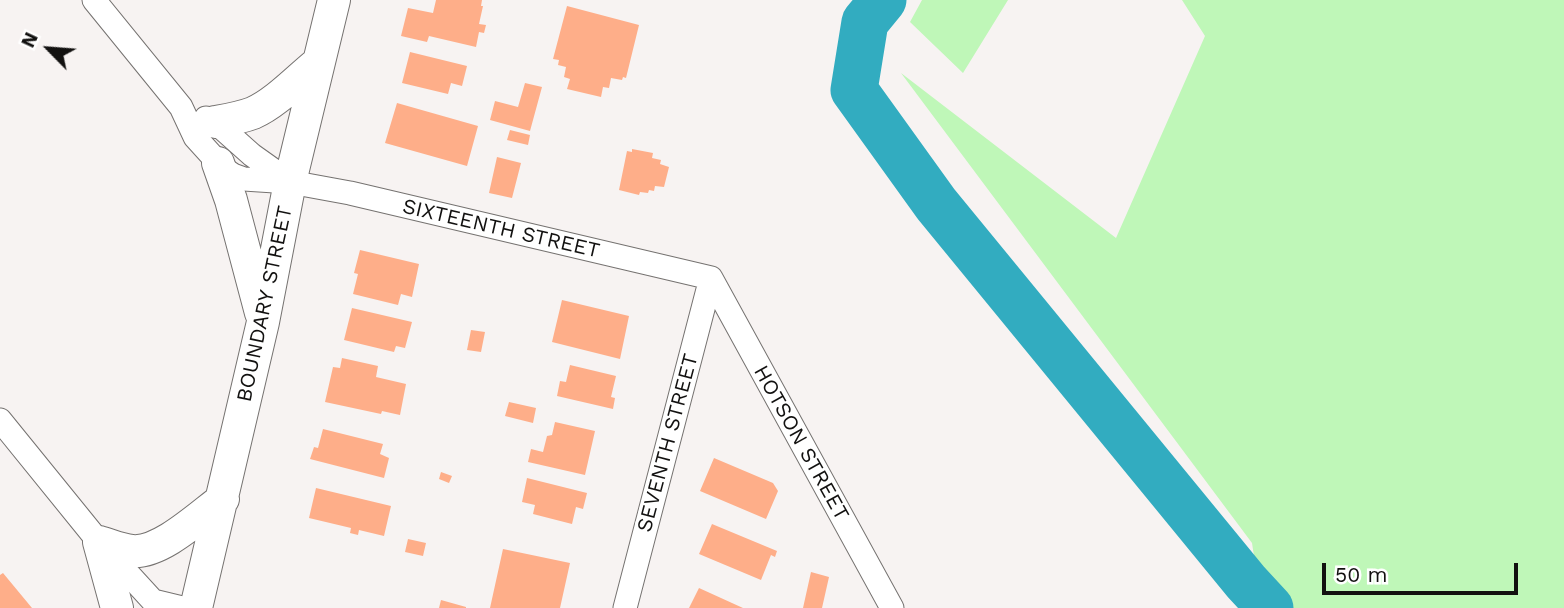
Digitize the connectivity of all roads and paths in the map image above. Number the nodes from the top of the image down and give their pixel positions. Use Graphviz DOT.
graph roads {
  1 [pos="94,0"];
  2 [pos="334,0"];
  3 [pos="319,62"];
  4 [pos="181,107"];
  5 [pos="215,121"];
  6 [pos="218,163"];
  7 [pos="290,182"];
  8 [pos="710,278"];
  9 [pos="263,322"];
  10 [pos="0,420"];
  11 [pos="223,499"];
  12 [pos="99,542"];
  13 [pos="117,608"];
  14 [pos="182,608"];
  15 [pos="196,608"];
  16 [pos="625,608"];
  17 [pos="892,608"];
  1 -- 4 [label="street"];
  2 -- 3 [label="main road, BOUNDARY STREET"];
  3 -- 5 [label="main road"];
  3 -- 7 [label="main road, BOUNDARY STREET"];
  4 -- 5 [label="street"];
  4 -- 6 [label="street"];
  5 -- 7 [label="street"];
  6 -- 7 [label="street, SIXTEENTH STREET"];
  6 -- 9 [label="main road"];
  7 -- 8 [label="street, SIXTEENTH STREET"];
  7 -- 9 [label="main road, BOUNDARY STREET"];
  8 -- 16 [label="street, SEVENTH STREET"];
  8 -- 17 [label="street, HOTSON STREET"];
  9 -- 11 [label="main road, BOUNDARY STREET"];
  10 -- 12 [label="street"];
  11 -- 12 [label="main road"];
  11 -- 15 [label="main road, BOUNDARY STREET"];
  12 -- 13 [label="main road"];
  12 -- 14 [label="street"];
}
